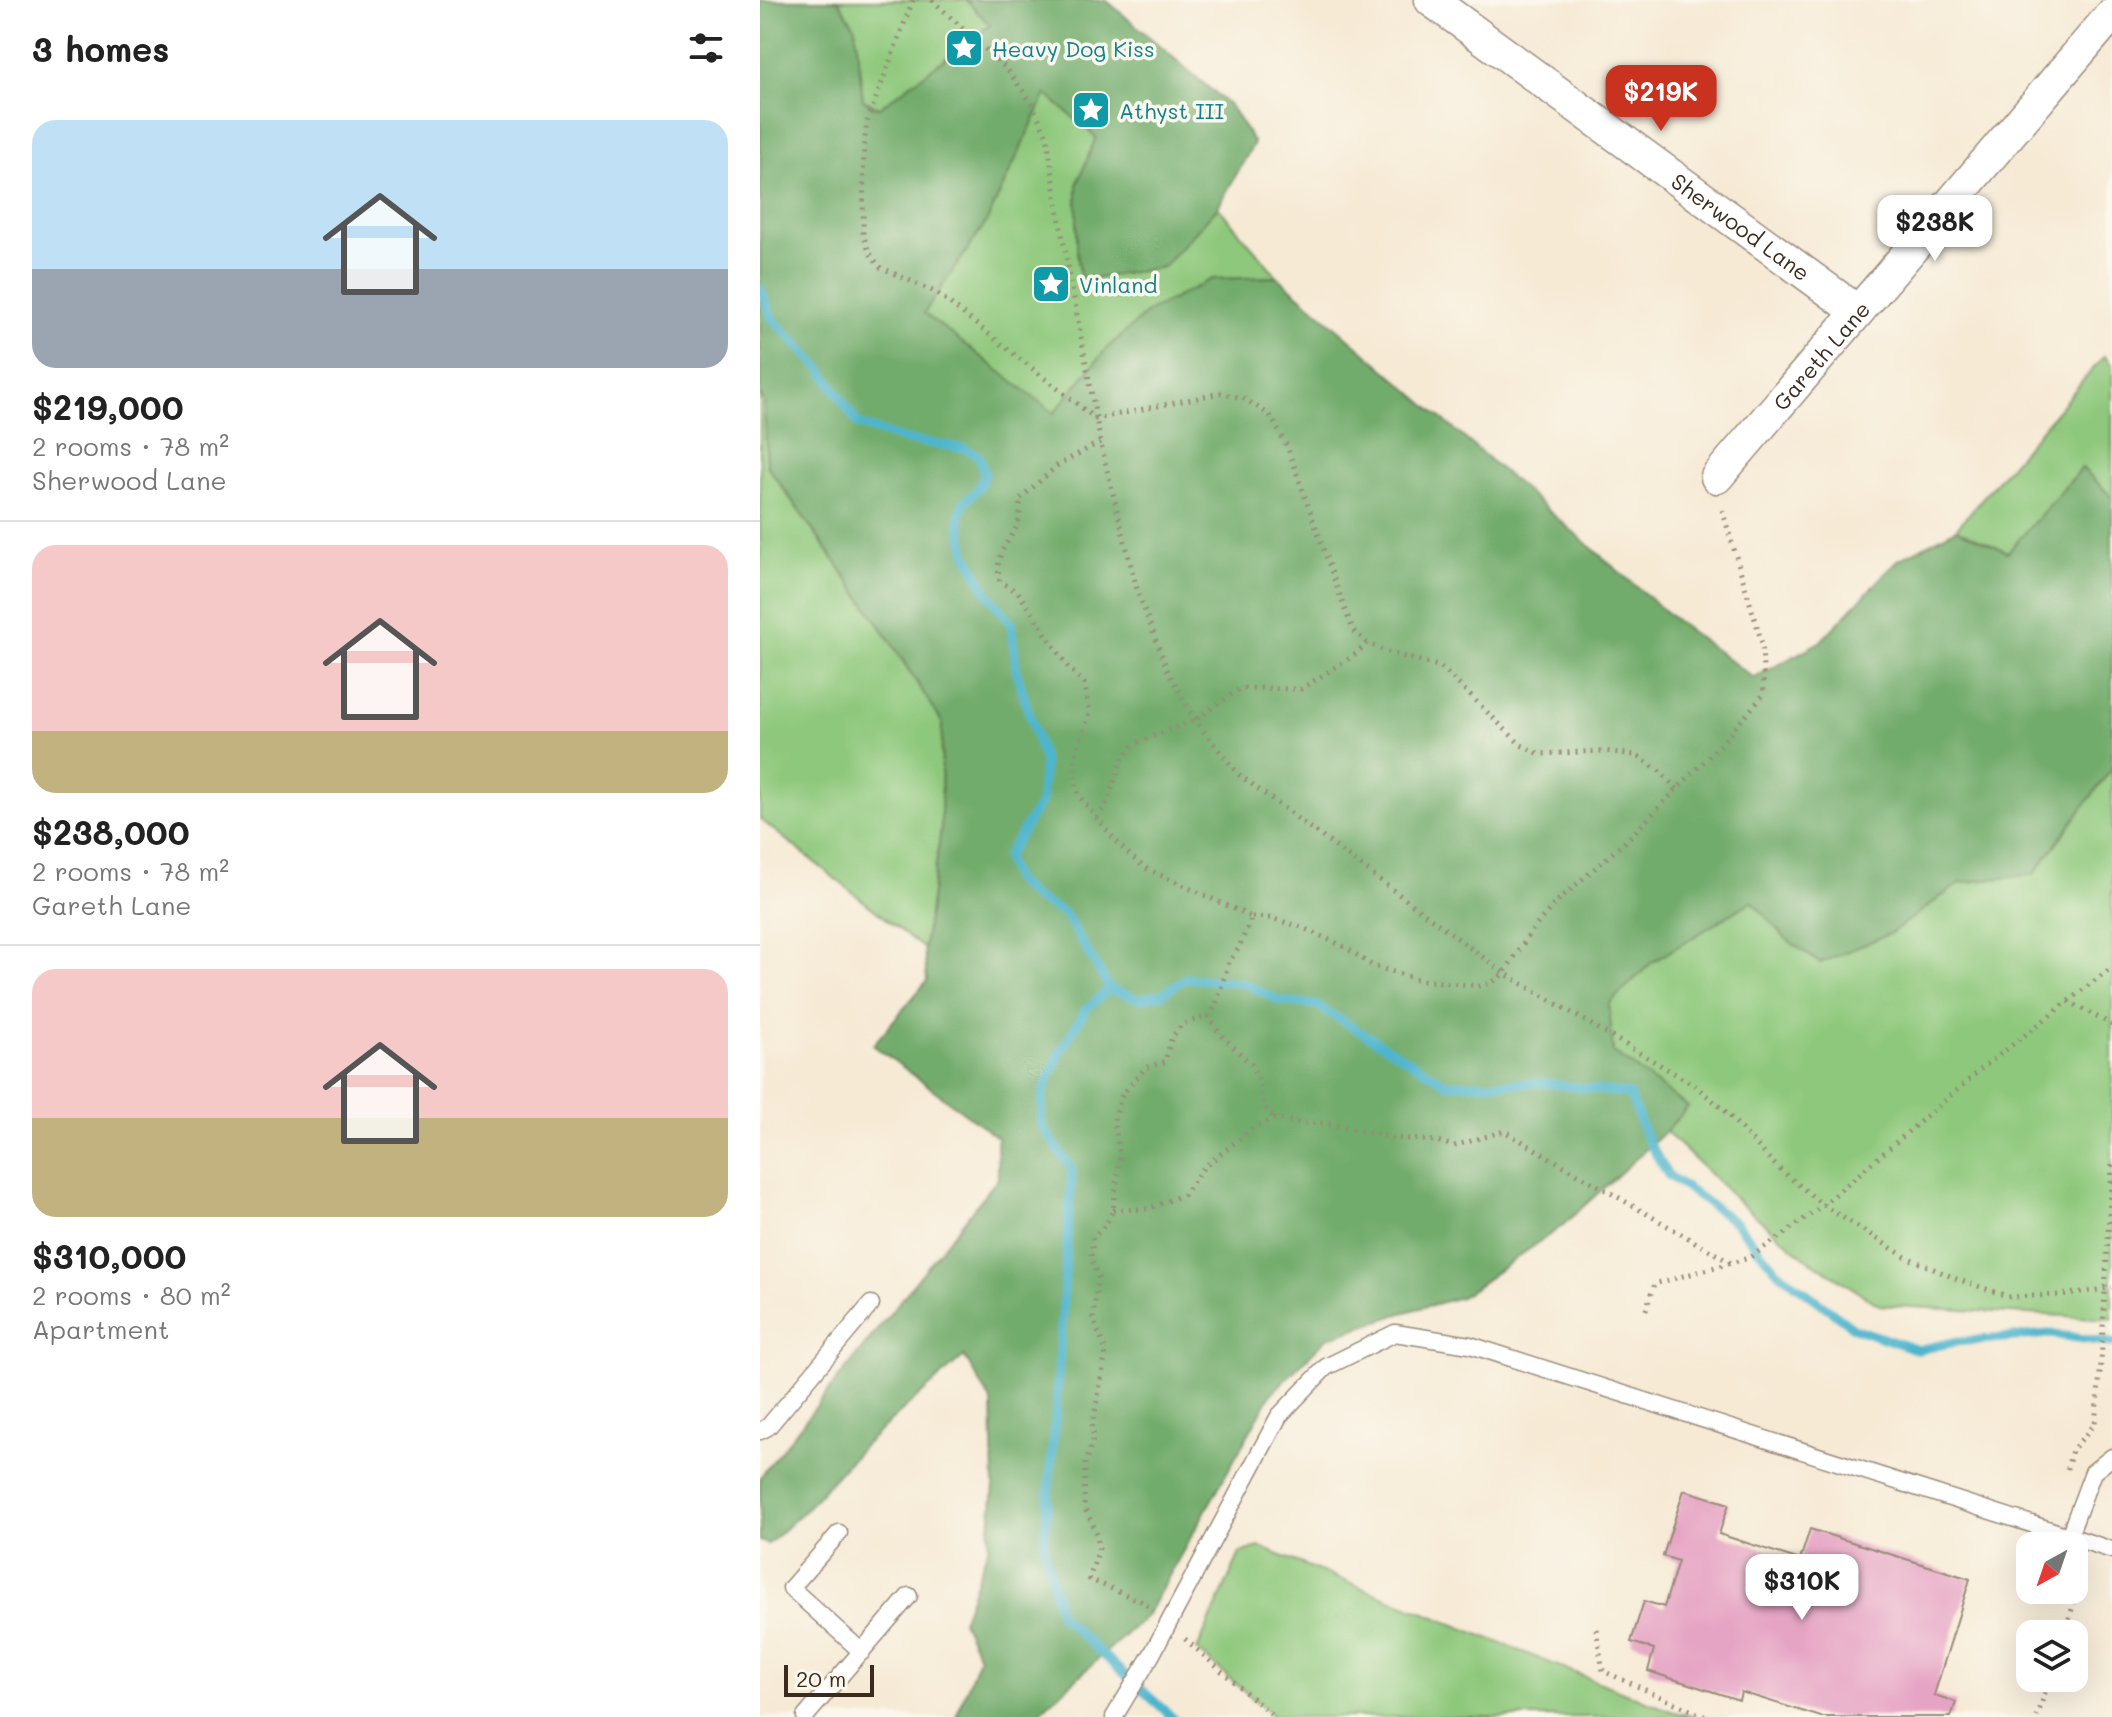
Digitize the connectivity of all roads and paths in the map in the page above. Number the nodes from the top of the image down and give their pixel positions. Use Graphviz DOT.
graph roads {
  1 [pos="913,0"];
  2 [pos="932,0"];
  3 [pos="1431,0"];
  4 [pos="2112,14"];
  5 [pos="1857,311"];
  6 [pos="1096,419"];
  7 [pos="1100,442"];
  8 [pos="1717,477"];
  9 [pos="1367,643"];
  10 [pos="1195,720"];
  11 [pos="1677,789"];
  12 [pos="1097,818"];
  13 [pos="1252,917"];
  14 [pos="2112,967"];
  15 [pos="1504,973"];
  16 [pos="2068,1001"];
  17 [pos="1208,1016"];
  18 [pos="2112,1025"];
  19 [pos="1274,1119"];
  20 [pos="2112,1163"];
  21 [pos="1823,1205"];
  22 [pos="1113,1210"];
  23 [pos="1733,1264"];
  24 [pos="2108,1289"];
  25 [pos="871,1304"];
  26 [pos="1646,1310"];
  27 [pos="760,1431"];
  28 [pos="2112,1457"];
  29 [pos="2065,1476"];
  30 [pos="2039,1532"];
  31 [pos="2075,1532"];
  32 [pos="839,1533"];
  33 [pos="2088,1546"];
  34 [pos="2112,1550"];
  35 [pos="909,1596"];
  36 [pos="1168,1624"];
  37 [pos="1596,1629"];
  38 [pos="862,1652"];
  39 [pos="2045,1692"];
  40 [pos="1116,1713"];
  41 [pos="805,1717"];
  42 [pos="1274,1717"];
  43 [pos="1706,1717"];
  44 [pos="2037,1717"];
  1 -- 6 [label="path"];
  2 -- 6 [label="path"];
  3 -- 5 [label="street, Sherwood Lane"];
  4 -- 5 [label="street, Gareth Lane"];
  5 -- 8 [label="street, Gareth Lane"];
  6 -- 7 [label="path"];
  6 -- 9 [label="path"];
  7 -- 10 [label="path"];
  7 -- 12 [label="path"];
  8 -- 11 [label="path"];
  9 -- 10 [label="path"];
  9 -- 11 [label="path"];
  10 -- 12 [label="path"];
  10 -- 15 [label="path"];
  11 -- 15 [label="path"];
  12 -- 13 [label="path"];
  13 -- 15 [label="path"];
  13 -- 17 [label="path"];
  14 -- 16 [label="path"];
  15 -- 21 [label="path"];
  16 -- 18 [label="path"];
  16 -- 21 [label="path"];
  17 -- 19 [label="path"];
  17 -- 22 [label="path"];
  19 -- 22 [label="path"];
  19 -- 23 [label="path"];
  20 -- 24 [label="path"];
  21 -- 23 [label="path"];
  21 -- 24 [label="path"];
  22 -- 36 [label="path"];
  23 -- 26 [label="path"];
  24 -- 29 [label="path"];
  25 -- 27 [label="lane"];
  28 -- 31 [label="lane"];
  30 -- 36 [label="lane"];
  32 -- 38 [label="lane"];
  33 -- 34 [label="lane"];
  35 -- 38 [label="lane"];
  36 -- 40 [label="lane"];
  36 -- 42 [label="path"];
  37 -- 43 [label="path"];
  38 -- 41 [label="lane"];
  39 -- 44 [label="path"];
}
